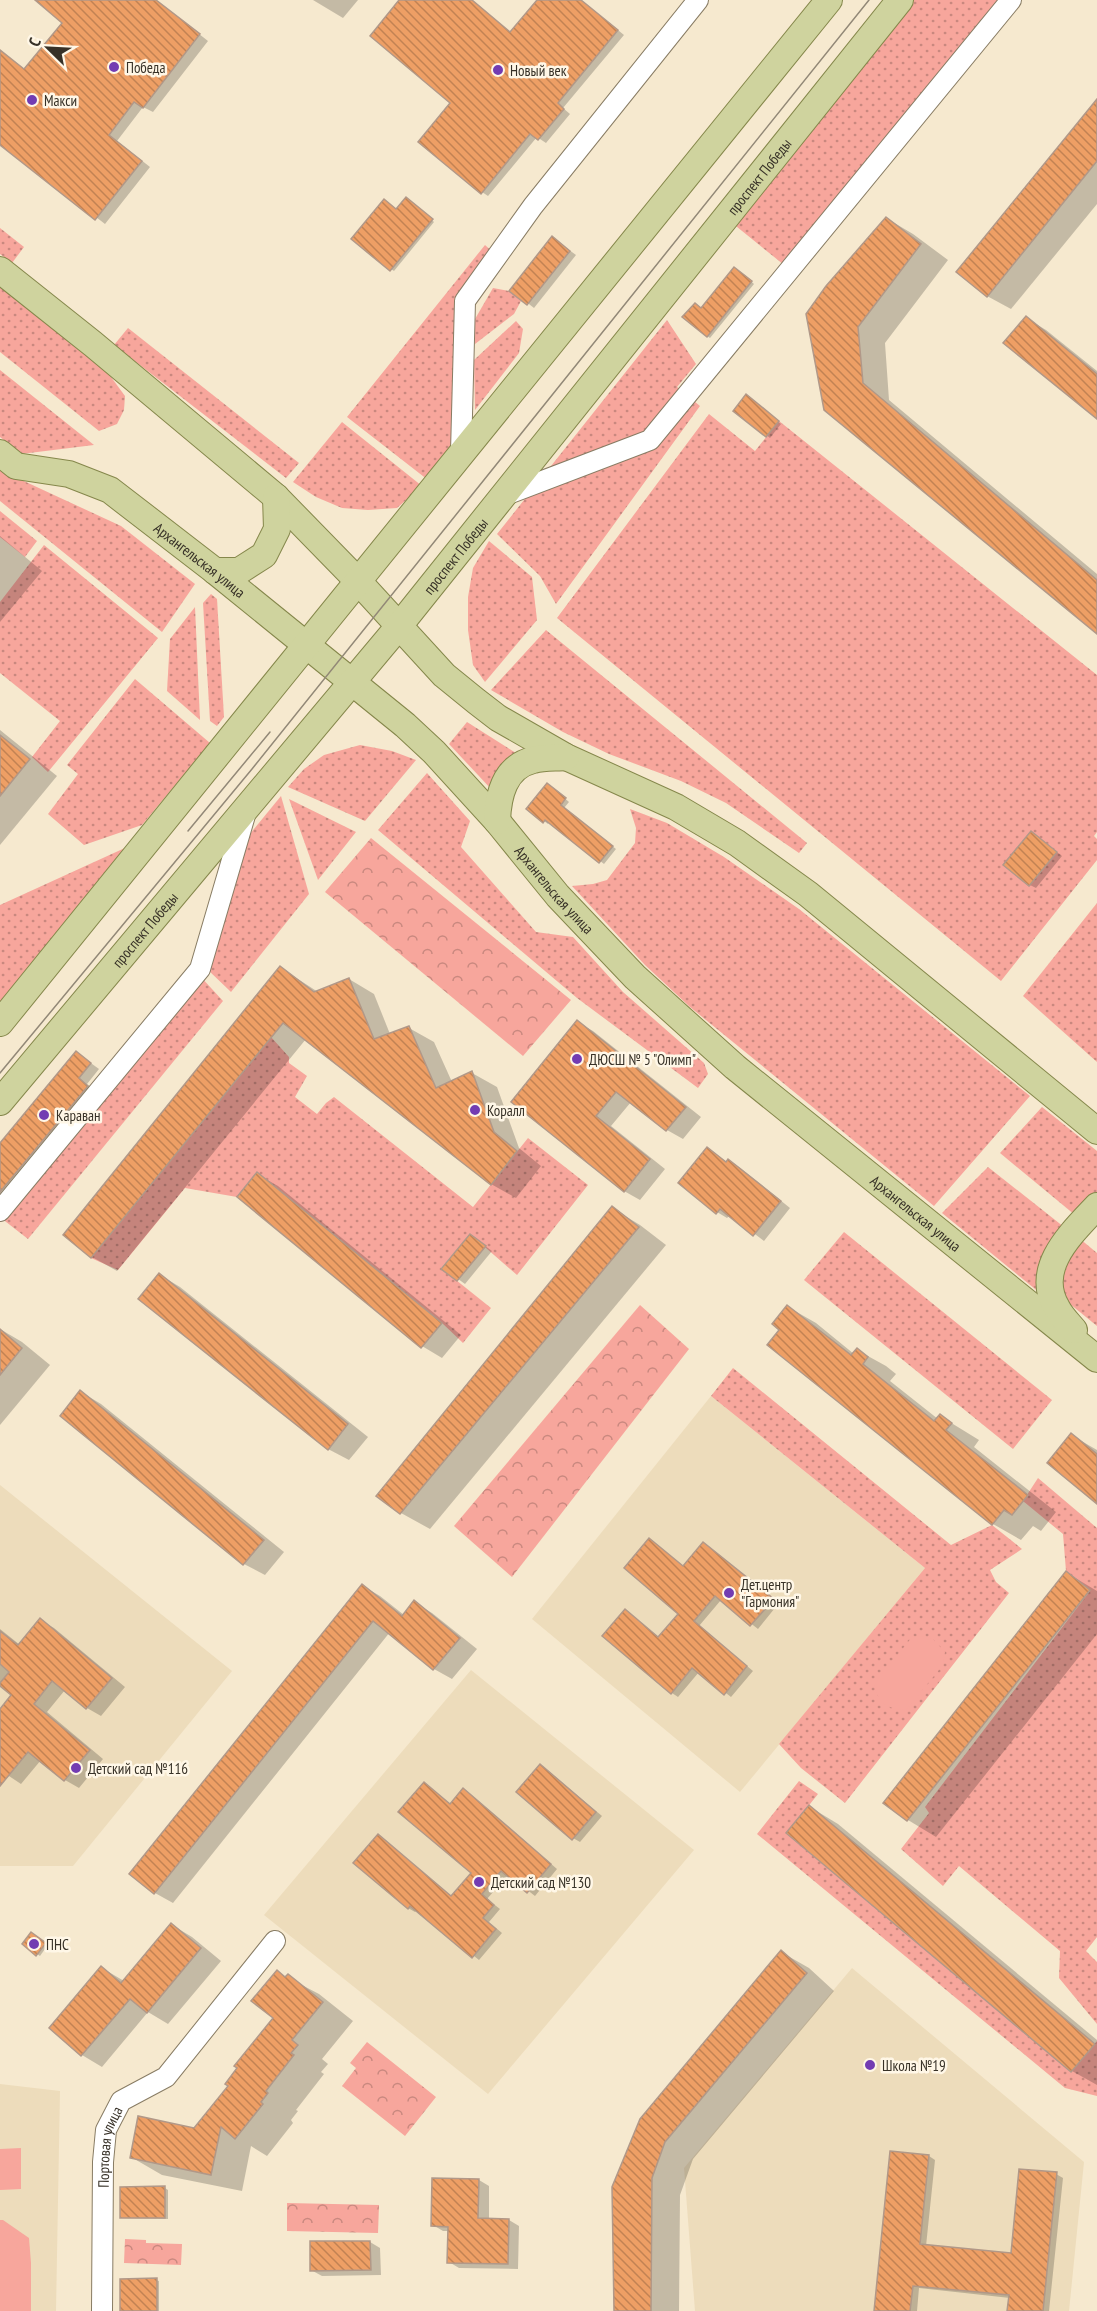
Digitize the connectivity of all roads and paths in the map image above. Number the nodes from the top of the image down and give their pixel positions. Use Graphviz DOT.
graph roads {
  1 [pos="698,0"];
  2 [pos="900,0"];
  3 [pos="1011,0"];
  4 [pos="824,3"];
  5 [pos="0,270"];
  6 [pos="461,452"];
  7 [pos="0,453"];
  8 [pos="503,496"];
  9 [pos="276,497"];
  10 [pos="215,571"];
  11 [pos="357,580"];
  12 [pos="399,626"];
  13 [pos="307,645"];
  14 [pos="353,682"];
  15 [pos="566,757"];
  16 [pos="247,809"];
  17 [pos="497,821"];
  18 [pos="0,1023"];
  19 [pos="0,1102"];
  20 [pos="1097,1131"];
  21 [pos="1097,1206"];
  22 [pos="0,1211"];
  23 [pos="1096,1359"];
  24 [pos="274,1941"];
  25 [pos="102,2311"];
  1 -- 6 [label="street"];
  2 -- 8 [label="main road, проспект Победы"];
  3 -- 8 [label="street"];
  4 -- 6 [label="main road"];
  5 -- 9 [label="main road"];
  6 -- 11 [label="main road"];
  7 -- 10 [label="main road, Архангельская улица"];
  8 -- 12 [label="main road, проспект Победы"];
  9 -- 10 [label="main road"];
  9 -- 11 [label="main road"];
  10 -- 13 [label="main road, Архангельская улица"];
  11 -- 12 [label="main road"];
  11 -- 13 [label="main road"];
  12 -- 14 [label="main road, проспект Победы"];
  12 -- 15 [label="main road"];
  13 -- 14 [label="main road, Архангельская улица"];
  13 -- 18 [label="main road"];
  14 -- 16 [label="main road, проспект Победы"];
  14 -- 17 [label="main road, Архангельская улица"];
  15 -- 17 [label="main road"];
  15 -- 20 [label="main road"];
  16 -- 19 [label="main road, проспект Победы"];
  16 -- 22 [label="street"];
  17 -- 23 [label="main road, Архангельская улица"];
  21 -- 23 [label="main road"];
  24 -- 25 [label="street, Портовая улица"];
}
